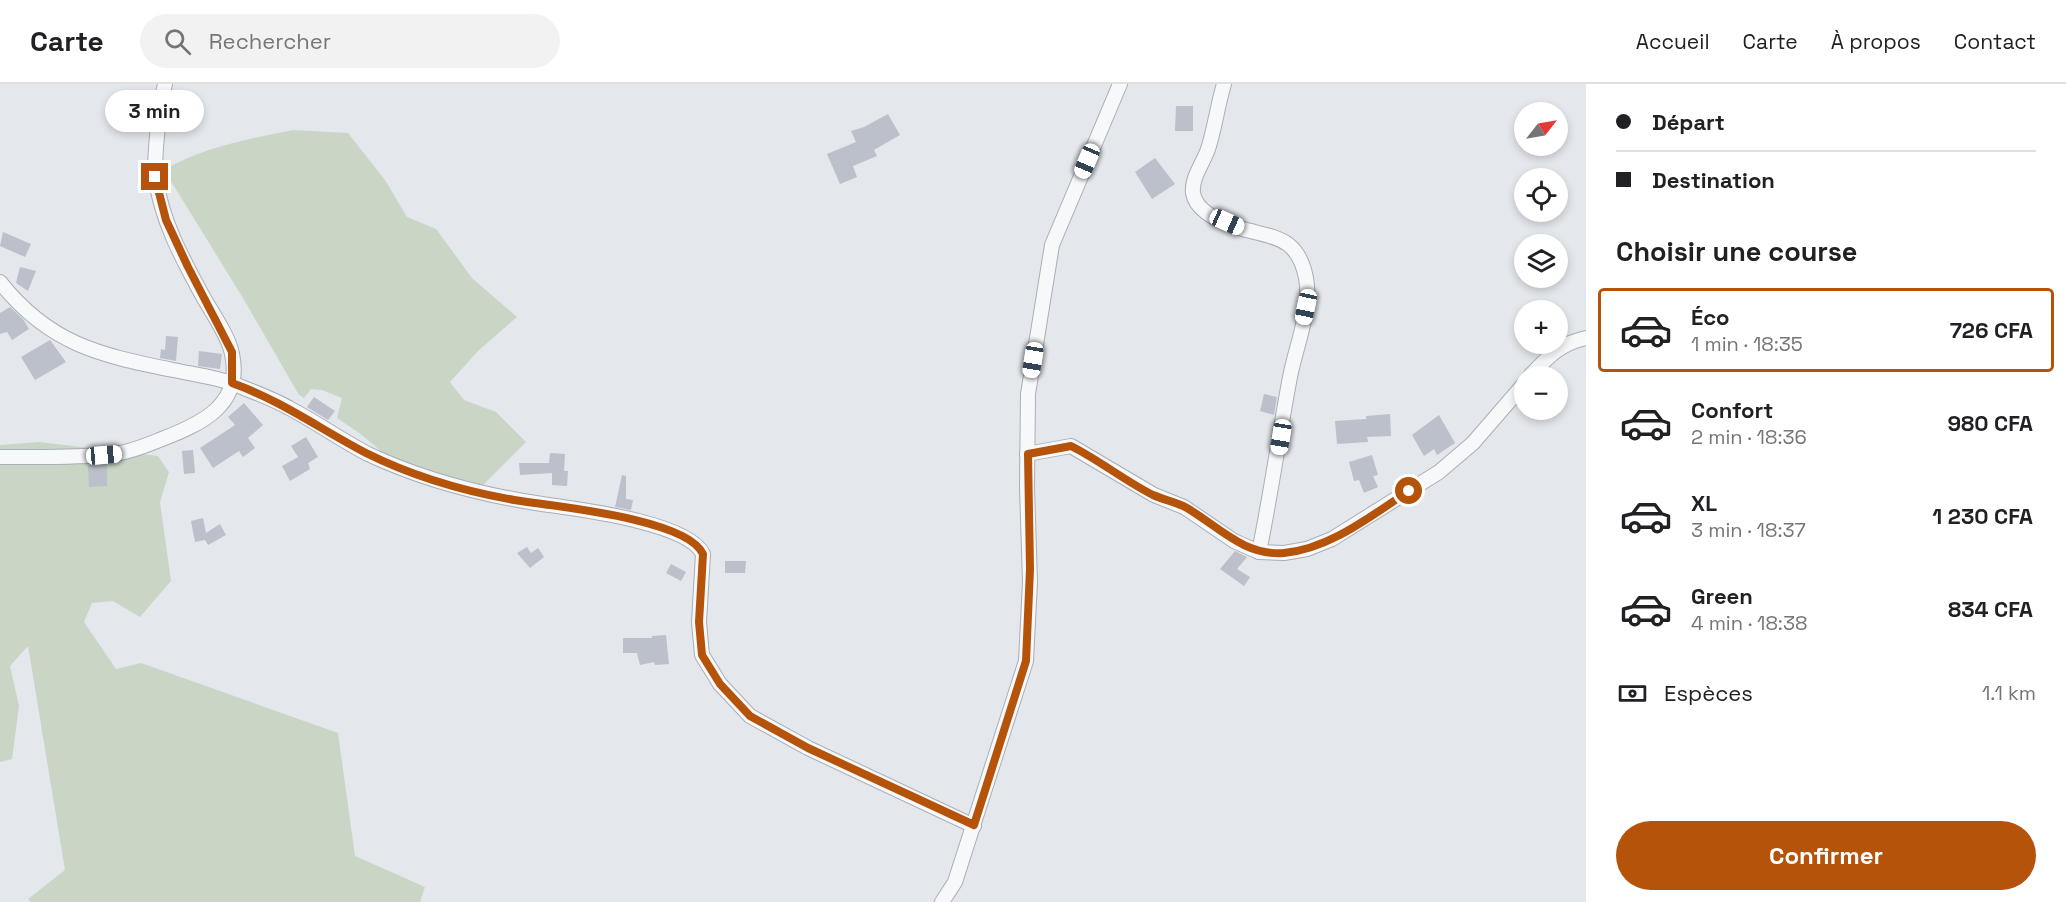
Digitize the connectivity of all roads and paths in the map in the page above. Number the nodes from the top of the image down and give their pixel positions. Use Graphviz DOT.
graph roads {
  1 [pos="165,84"];
  2 [pos="1120,84"];
  3 [pos="1224,84"];
  4 [pos="0,282"];
  5 [pos="1586,338"];
  6 [pos="1539,366"];
  7 [pos="232,383"];
  8 [pos="1514,395"];
  9 [pos="1028,454"];
  10 [pos="0,457"];
  11 [pos="1259,552"];
  12 [pos="974,825"];
  13 [pos="942,902"];
  1 -- 7 [label="street"];
  2 -- 9 [label="street"];
  3 -- 11 [label="street"];
  4 -- 7 [label="street"];
  5 -- 6 [label="street"];
  7 -- 10 [label="street"];
  7 -- 12 [label="street"];
  8 -- 11 [label="street"];
  9 -- 11 [label="street"];
  9 -- 12 [label="street"];
  12 -- 13 [label="street"];
}
